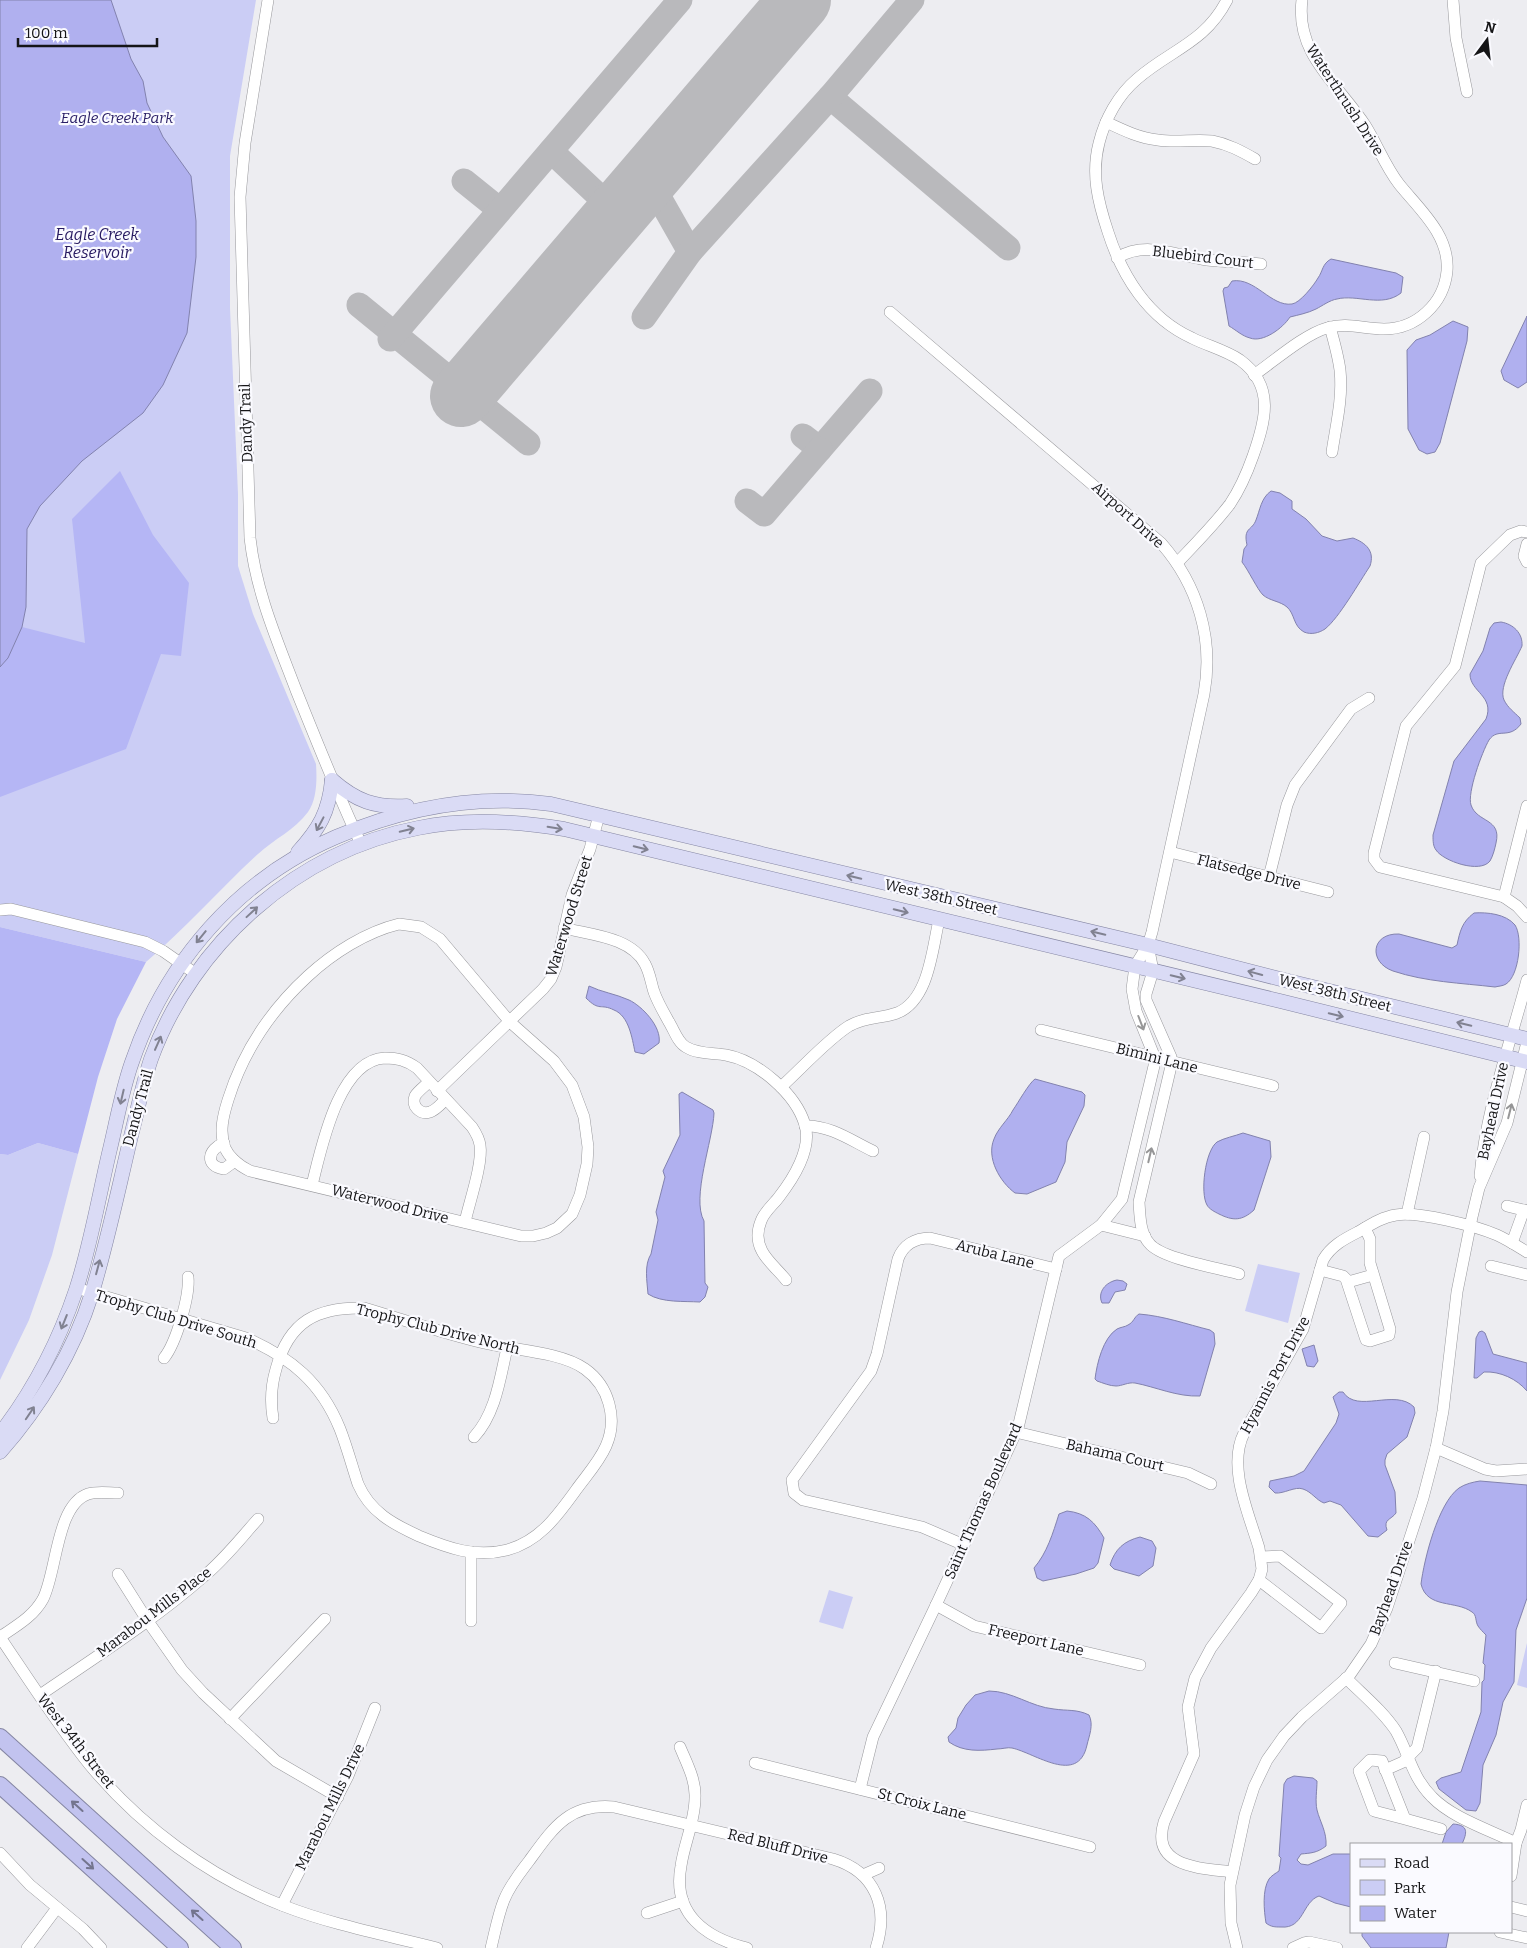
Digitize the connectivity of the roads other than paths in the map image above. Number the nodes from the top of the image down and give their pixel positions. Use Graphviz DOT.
graph roads {
  1 [pos="268,0"];
  2 [pos="1227,0"];
  3 [pos="1302,0"];
  4 [pos="1453,0"];
  5 [pos="1467,92"];
  6 [pos="1106,122"];
  7 [pos="1255,159"];
  8 [pos="1117,258"];
  9 [pos="1261,264"];
  10 [pos="890,312"];
  11 [pos="1330,327"];
  12 [pos="1254,375"];
  13 [pos="1332,452"];
  14 [pos="1527,532"];
  15 [pos="1527,544"];
  16 [pos="1527,562"];
  17 [pos="1177,563"];
  18 [pos="1369,698"];
  19 [pos="332,780"];
  20 [pos="442,805"];
  21 [pos="1527,806"];
  22 [pos="599,815"];
  23 [pos="354,829"];
  24 [pos="594,836"];
  25 [pos="361,844"];
  26 [pos="1170,852"];
  27 [pos="291,860"];
  28 [pos="1269,877"];
  29 [pos="1328,892"];
  30 [pos="1504,898"];
  31 [pos="0,910"];
  32 [pos="1527,917"];
  33 [pos="939,920"];
  34 [pos="564,928"];
  35 [pos="1148,945"];
  36 [pos="181,964"];
  37 [pos="1135,966"];
  38 [pos="1153,971"];
  39 [pos="196,974"];
  40 [pos="1527,980"];
  41 [pos="510,1022"];
  42 [pos="1041,1030"];
  43 [pos="1512,1035"];
  44 [pos="1527,1040"];
  45 [pos="1505,1057"];
  46 [pos="1155,1058"];
  47 [pos="1524,1061"];
  48 [pos="1172,1062"];
  49 [pos="1273,1086"];
  50 [pos="433,1087"];
  51 [pos="781,1087"];
  52 [pos="445,1100"];
  53 [pos="806,1126"];
  54 [pos="1424,1137"];
  55 [pos="873,1151"];
  56 [pos="312,1185"];
  57 [pos="1479,1188"];
  58 [pos="1122,1199"];
  59 [pos="1139,1202"];
  60 [pos="1507,1206"];
  61 [pos="1525,1211"];
  62 [pos="1407,1214"];
  63 [pos="465,1222"];
  64 [pos="1101,1225"];
  65 [pos="1470,1226"];
  66 [pos="1365,1228"];
  67 [pos="1145,1236"];
  68 [pos="1512,1243"];
  69 [pos="1527,1252"];
  70 [pos="1491,1266"];
  71 [pos="1056,1269"];
  72 [pos="1320,1270"];
  73 [pos="1240,1274"];
  74 [pos="1373,1275"];
  75 [pos="1527,1275"];
  76 [pos="188,1277"];
  77 [pos="786,1280"];
  78 [pos="1348,1282"];
  79 [pos="76,1288"];
  80 [pos="92,1292"];
  81 [pos="180,1319"];
  82 [pos="507,1348"];
  83 [pos="280,1355"];
  84 [pos="164,1358"];
  85 [pos="273,1418"];
  86 [pos="1016,1432"];
  87 [pos="0,1434"];
  88 [pos="474,1437"];
  89 [pos="605,1447"];
  90 [pos="1436,1448"];
  91 [pos="0,1452"];
  92 [pos="1527,1468"];
  93 [pos="1211,1484"];
  94 [pos="118,1494"];
  95 [pos="258,1519"];
  96 [pos="964,1545"];
  97 [pos="471,1552"];
  98 [pos="1261,1557"];
  99 [pos="118,1574"];
  100 [pos="1259,1580"];
  101 [pos="936,1605"];
  102 [pos="325,1619"];
  103 [pos="147,1620"];
  104 [pos="471,1621"];
  105 [pos="0,1637"];
  106 [pos="1395,1662"];
  107 [pos="1140,1665"];
  108 [pos="1436,1672"];
  109 [pos="1346,1678"];
  110 [pos="1474,1681"];
  111 [pos="40,1696"];
  112 [pos="375,1708"];
  113 [pos="230,1719"];
  114 [pos="0,1737"];
  115 [pos="680,1747"];
  116 [pos="1407,1758"];
  117 [pos="755,1763"];
  118 [pos="1385,1770"];
  119 [pos="0,1785"];
  120 [pos="860,1789"];
  121 [pos="338,1797"];
  122 [pos="1527,1805"];
  123 [pos="1405,1819"];
  124 [pos="691,1825"];
  125 [pos="1440,1829"];
  126 [pos="1516,1843"];
  127 [pos="1090,1847"];
  128 [pos="0,1853"];
  129 [pos="879,1868"];
  130 [pos="1512,1869"];
  131 [pos="1232,1872"];
  132 [pos="863,1875"];
  133 [pos="683,1901"];
  134 [pos="282,1905"];
  135 [pos="1512,1907"];
  136 [pos="57,1908"];
  137 [pos="1527,1911"];
  138 [pos="648,1913"];
  139 [pos="1504,1933"];
  140 [pos="1527,1938"];
  141 [pos="27,1948"];
  142 [pos="101,1948"];
  143 [pos="180,1948"];
  144 [pos="233,1948"];
  145 [pos="437,1948"];
  146 [pos="491,1948"];
  147 [pos="747,1948"];
  148 [pos="876,1948"];
  149 [pos="1237,1948"];
  150 [pos="1293,1948"];
  151 [pos="1337,1948"];
  1 -- 19 [label="street, Dandy Trail"];
  2 -- 6 [label="street"];
  3 -- 11 [label="street, Waterthrush Drive"];
  4 -- 5 [label="street"];
  6 -- 7 [label="street"];
  6 -- 8 [label="street"];
  8 -- 9 [label="street, Bluebird Court"];
  8 -- 12 [label="street"];
  10 -- 17 [label="street, Airport Drive"];
  11 -- 12 [label="street, Waterthrush Drive"];
  11 -- 13 [label="street"];
  12 -- 17 [label="street"];
  14 -- 30 [label="street"];
  15 -- 16 [label="street"];
  17 -- 26 [label="street, Airport Drive"];
  18 -- 28 [label="street"];
  19 -- 20 [label="main road"];
  19 -- 23 [label="street, Dandy Trail"];
  19 -- 27 [label="main road, one-way"];
  20 -- 22 [label="main road, West 38th Street"];
  20 -- 23 [label="main road, West 38th Street"];
  21 -- 30 [label="street"];
  22 -- 24 [label="street, Waterwood Street"];
  35 -- 22 [label="main road, West 38th Street, one-way"];
  23 -- 25 [label="street, Dandy Trail"];
  23 -- 27 [label="main road, Dandy Trail"];
  25 -- 24 [label="main road, West 38th Street, one-way"];
  24 -- 33 [label="main road, West 38th Street, one-way"];
  24 -- 34 [label="street, Waterwood Street"];
  39 -- 25 [label="main road, Dandy Trail, one-way"];
  26 -- 28 [label="street, Flatsedge Drive"];
  26 -- 35 [label="street, Airport Drive"];
  27 -- 36 [label="main road, Dandy Trail, one-way"];
  28 -- 29 [label="street, Flatsedge Drive"];
  30 -- 32 [label="street"];
  31 -- 36 [label="street"];
  33 -- 37 [label="main road, West 38th Street"];
  33 -- 51 [label="street"];
  34 -- 41 [label="street, Waterwood Street"];
  34 -- 51 [label="street"];
  35 -- 37 [label="street"];
  35 -- 38 [label="street"];
  43 -- 35 [label="main road, West 38th Street, one-way"];
  36 -- 39 [label="street"];
  36 -- 79 [label="main road, Dandy Trail, one-way"];
  37 -- 38 [label="main road, West 38th Street"];
  37 -- 46 [label="street, one-way"];
  38 -- 45 [label="main road, West 38th Street, one-way"];
  38 -- 48 [label="street"];
  80 -- 39 [label="main road, Dandy Trail, one-way"];
  40 -- 43 [label="street, Bayhead Drive"];
  41 -- 50 [label="street, Waterwood Street"];
  41 -- 56 [label="street, Waterwood Drive"];
  41 -- 63 [label="street, Waterwood Drive"];
  42 -- 46 [label="street, Bimini Lane"];
  43 -- 44 [label="main road, West 38th Street"];
  43 -- 45 [label="street, Bayhead Drive"];
  44 -- 47 [label="street, Bayhead Drive"];
  45 -- 47 [label="main road, West 38th Street"];
  45 -- 57 [label="street, Bayhead Drive"];
  46 -- 48 [label="street, Bimini Lane"];
  46 -- 58 [label="street, Saint Thomas Boulevard"];
  57 -- 47 [label="street, Bayhead Drive, one-way"];
  48 -- 49 [label="street, Bimini Lane"];
  59 -- 48 [label="street, one-way"];
  50 -- 52 [label="street"];
  50 -- 52 [label="street, Waterwood Street"];
  50 -- 56 [label="street"];
  51 -- 53 [label="street"];
  52 -- 63 [label="street"];
  53 -- 55 [label="street"];
  53 -- 77 [label="street"];
  54 -- 62 [label="street"];
  56 -- 63 [label="street, Waterwood Drive"];
  57 -- 65 [label="street, Bayhead Drive"];
  58 -- 59 [label="street"];
  58 -- 64 [label="street, Saint Thomas Boulevard"];
  59 -- 67 [label="street"];
  60 -- 61 [label="street"];
  61 -- 68 [label="street"];
  62 -- 65 [label="street, Hyannis Port Drive"];
  62 -- 66 [label="street, Hyannis Port Drive"];
  64 -- 67 [label="street"];
  64 -- 71 [label="street, Saint Thomas Boulevard"];
  65 -- 68 [label="street, Hyannis Port Drive"];
  65 -- 90 [label="street, Bayhead Drive"];
  66 -- 72 [label="street, Hyannis Port Drive"];
  66 -- 74 [label="street"];
  67 -- 73 [label="street"];
  68 -- 69 [label="street, Hyannis Port Drive"];
  70 -- 75 [label="street"];
  71 -- 86 [label="street, Saint Thomas Boulevard"];
  71 -- 96 [label="street, Aruba Lane"];
  72 -- 78 [label="street"];
  72 -- 98 [label="street, Hyannis Port Drive"];
  74 -- 78 [label="street"];
  74 -- 78 [label="street"];
  76 -- 81 [label="street"];
  79 -- 80 [label="street, Trophy Club Drive South"];
  79 -- 87 [label="main road, Dandy Trail, one-way"];
  80 -- 81 [label="street, Trophy Club Drive South"];
  91 -- 80 [label="main road, Dandy Trail, one-way"];
  81 -- 83 [label="street, Trophy Club Drive South"];
  81 -- 84 [label="street"];
  82 -- 83 [label="street, Trophy Club Drive North"];
  82 -- 88 [label="street"];
  82 -- 89 [label="street, Trophy Club Drive North"];
  83 -- 85 [label="street, Trophy Club Drive North"];
  83 -- 97 [label="street, Trophy Club Drive South"];
  86 -- 93 [label="street, Bahama Court"];
  86 -- 96 [label="street, Saint Thomas Boulevard"];
  89 -- 97 [label="street, Trophy Club Drive South"];
  90 -- 92 [label="street"];
  90 -- 109 [label="street, Bayhead Drive"];
  94 -- 105 [label="street"];
  95 -- 103 [label="street, Marabou Mills Place"];
  96 -- 101 [label="street, Saint Thomas Boulevard"];
  97 -- 104 [label="street"];
  98 -- 100 [label="street, Hyannis Port Drive"];
  98 -- 100 [label="street"];
  99 -- 103 [label="street"];
  100 -- 131 [label="street, Hyannis Port Drive"];
  101 -- 107 [label="street, Freeport Lane"];
  101 -- 120 [label="street, Saint Thomas Boulevard"];
  102 -- 113 [label="street"];
  103 -- 111 [label="street, Marabou Mills Place"];
  103 -- 113 [label="street"];
  105 -- 111 [label="street, West 34th Street"];
  106 -- 108 [label="street"];
  108 -- 110 [label="street"];
  108 -- 116 [label="street"];
  109 -- 116 [label="street"];
  109 -- 131 [label="street, Bayhead Drive"];
  111 -- 134 [label="street, West 34th Street"];
  112 -- 121 [label="street, Marabou Mills Drive"];
  113 -- 121 [label="street"];
  144 -- 114 [label="highway, one-way"];
  115 -- 124 [label="street"];
  116 -- 118 [label="street"];
  116 -- 126 [label="street"];
  117 -- 120 [label="street, St Croix Lane"];
  118 -- 123 [label="street"];
  118 -- 123 [label="street"];
  119 -- 143 [label="highway, one-way"];
  120 -- 127 [label="street, St Croix Lane"];
  121 -- 134 [label="street, Marabou Mills Drive"];
  122 -- 126 [label="street"];
  123 -- 125 [label="street"];
  124 -- 132 [label="street, Red Bluff Drive"];
  124 -- 133 [label="street"];
  124 -- 146 [label="street, Red Bluff Drive"];
  126 -- 130 [label="street"];
  128 -- 136 [label="street"];
  129 -- 132 [label="street"];
  131 -- 149 [label="street, Bayhead Drive"];
  132 -- 148 [label="street"];
  133 -- 138 [label="street"];
  133 -- 147 [label="street"];
  134 -- 145 [label="street, West 34th Street"];
  135 -- 137 [label="street"];
  136 -- 141 [label="street"];
  136 -- 142 [label="street"];
  139 -- 140 [label="street"];
  150 -- 151 [label="street"];
}
